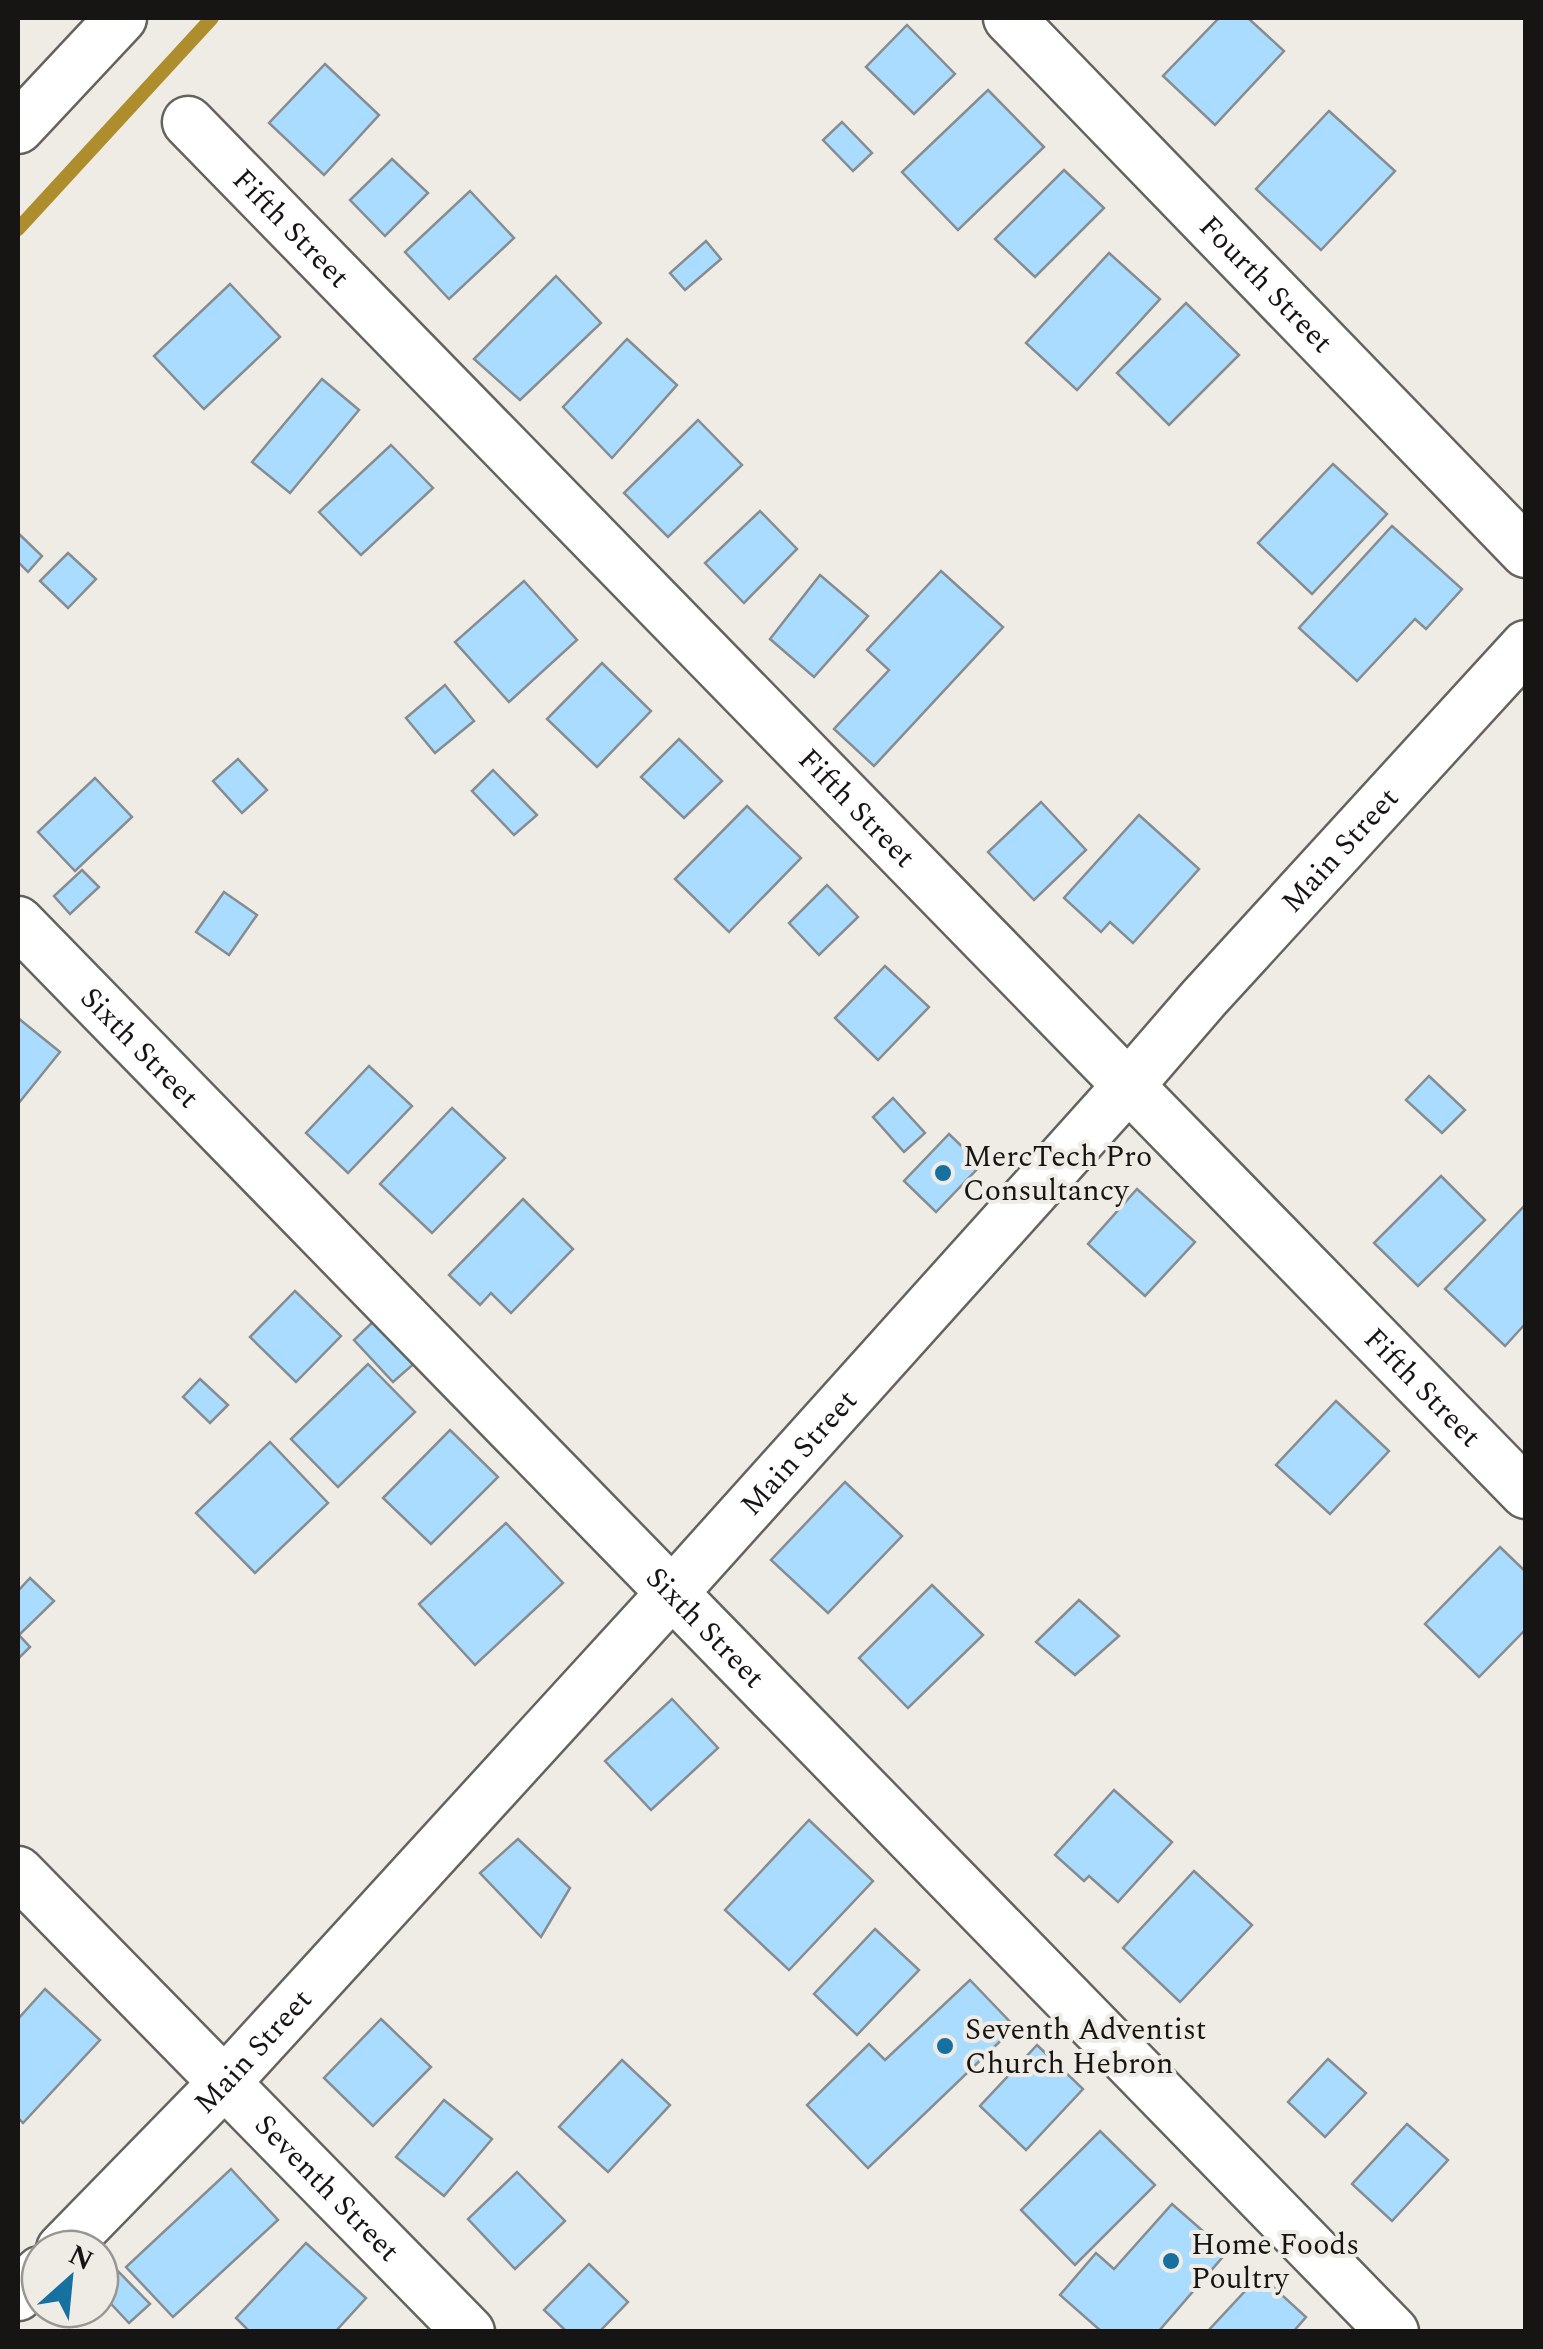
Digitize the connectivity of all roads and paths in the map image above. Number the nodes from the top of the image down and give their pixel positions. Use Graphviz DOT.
graph roads {
  1 [pos="121,18"];
  2 [pos="1009,18"];
  3 [pos="188,122"];
  4 [pos="18,128"];
  5 [pos="1526,552"];
  6 [pos="1526,646"];
  7 [pos="18,922"];
  8 [pos="1128,1086"];
  9 [pos="1526,1493"];
  10 [pos="672,1593"];
  11 [pos="18,1872"];
  12 [pos="225,2082"];
  13 [pos="82,2229"];
  14 [pos="469,2332"];
  15 [pos="1393,2332"];
  1 -- 4 [label="street"];
  2 -- 5 [label="street, Fourth Street"];
  3 -- 8 [label="street, Fifth Street"];
  6 -- 8 [label="street, Main Street"];
  7 -- 10 [label="street, Sixth Street"];
  8 -- 9 [label="street, Fifth Street"];
  8 -- 10 [label="street, Main Street"];
  10 -- 12 [label="street, Main Street"];
  10 -- 15 [label="street, Sixth Street"];
  11 -- 12 [label="street, Seventh Street"];
  12 -- 13 [label="street, Main Street"];
  12 -- 14 [label="street, Seventh Street"];
}
